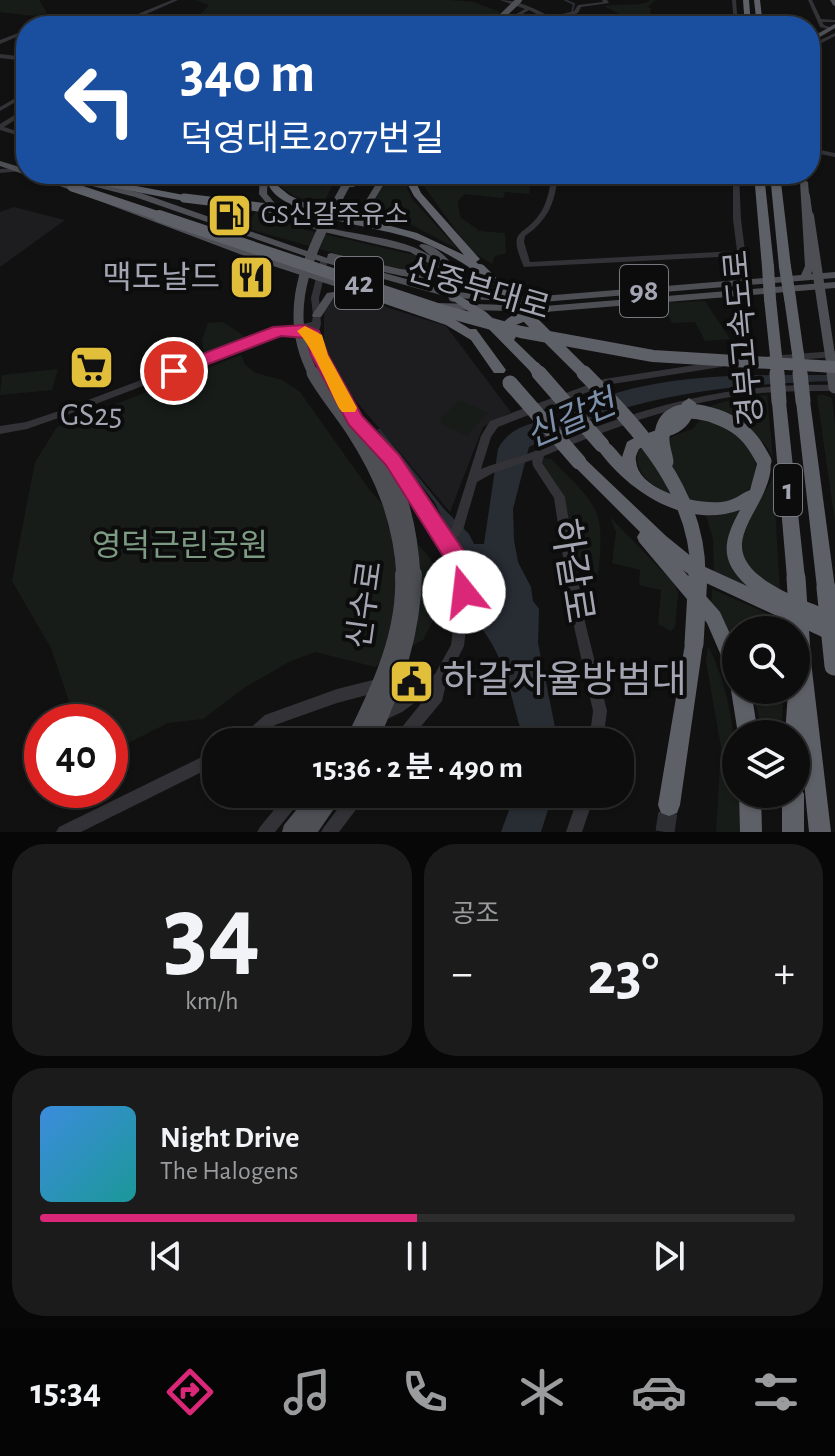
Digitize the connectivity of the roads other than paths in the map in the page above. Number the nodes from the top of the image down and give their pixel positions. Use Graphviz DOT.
graph roads {
  1 [pos="176,0"];
  2 [pos="507,0"];
  3 [pos="521,0"];
  4 [pos="604,0"];
  5 [pos="539,2"];
  6 [pos="530,9"];
  7 [pos="139,16"];
  8 [pos="504,16"];
  9 [pos="517,16"];
  10 [pos="545,16"];
  11 [pos="562,16"];
  12 [pos="71,184"];
  13 [pos="74,184"];
  14 [pos="109,184"];
  15 [pos="261,184"];
  16 [pos="272,184"];
  17 [pos="348,184"];
  18 [pos="348,184"];
  19 [pos="380,184"];
  20 [pos="412,184"];
  21 [pos="552,184"];
  22 [pos="737,184"];
  23 [pos="760,184"];
  24 [pos="776,184"];
  25 [pos="805,184"];
  26 [pos="806,184"];
  27 [pos="78,186"];
  28 [pos="809,196"];
  29 [pos="352,219"];
  30 [pos="301,252"];
  31 [pos="741,253"];
  32 [pos="324,260"];
  33 [pos="435,264"];
  34 [pos="480,270"];
  35 [pos="835,275"];
  36 [pos="804,278"];
  37 [pos="318,279"];
  38 [pos="835,285"];
  39 [pos="412,286"];
  40 [pos="745,286"];
  41 [pos="368,294"];
  42 [pos="460,303"];
  43 [pos="543,304"];
  44 [pos="316,325"];
  45 [pos="835,332"];
  46 [pos="474,337"];
  47 [pos="835,356"];
  48 [pos="835,367"];
  49 [pos="535,368"];
  50 [pos="499,370"];
  51 [pos="510,383"];
  52 [pos="835,388"];
  53 [pos="689,403"];
  54 [pos="0,430"];
  55 [pos="539,454"];
  56 [pos="579,462"];
  57 [pos="670,473"];
  58 [pos="473,479"];
  59 [pos="641,484"];
  60 [pos="758,486"];
  61 [pos="445,542"];
  62 [pos="799,616"];
  63 [pos="835,621"];
  64 [pos="835,635"];
  65 [pos="722,636"];
  66 [pos="834,671"];
  67 [pos="440,679"];
  68 [pos="398,680"];
  69 [pos="806,704"];
  70 [pos="261,728"];
  71 [pos="358,728"];
  72 [pos="359,728"];
  73 [pos="376,728"];
  74 [pos="411,728"];
  75 [pos="598,728"];
  76 [pos="202,764"];
  77 [pos="669,805"];
  78 [pos="285,808"];
  79 [pos="309,808"];
  80 [pos="324,808"];
  81 [pos="348,808"];
  82 [pos="582,808"];
  83 [pos="750,808"];
  84 [pos="793,808"];
  85 [pos="64,832"];
  86 [pos="265,832"];
  87 [pos="291,832"];
  88 [pos="306,832"];
  89 [pos="329,832"];
  90 [pos="574,832"];
  91 [pos="751,832"];
  92 [pos="793,832"];
  93 [pos="820,832"];
  1 -- 7 [label="street"];
  2 -- 6 [label="street"];
  3 -- 8 [label="main road, bridge"];
  4 -- 11 [label="street"];
  5 -- 6 [label="street"];
  6 -- 9 [label="street"];
  6 -- 10 [label="street"];
  12 -- 27 [label="main road, 42"];
  13 -- 27 [label="main road, 42"];
  14 -- 29 [label="highway, bridge"];
  15 -- 33 [label="main road"];
  16 -- 29 [label="highway"];
  17 -- 72 [label="main road, 신수로, bridge"];
  18 -- 73 [label="main road, 신수로, bridge"];
  19 -- 43 [label="main road"];
  20 -- 34 [label="highway"];
  21 -- 31 [label="street"];
  22 -- 31 [label="street"];
  23 -- 62 [label="highway, 경부고속도로 / 1, bridge"];
  24 -- 66 [label="highway, 경부고속도로 / 1, bridge"];
  25 -- 36 [label="main road"];
  26 -- 28 [label="main road"];
  27 -- 30 [label="main road, 98"];
  27 -- 37 [label="main road, 98, bridge"];
  27 -- 47 [label="highway, 신중부대로 / 42, bridge"];
  27 -- 48 [label="highway, 신중부대로 / 42, bridge"];
  28 -- 45 [label="main road, bridge"];
  28 -- 52 [label="main road, bridge"];
  29 -- 34 [label="highway"];
  30 -- 32 [label="main road, 98"];
  30 -- 33 [label="main road"];
  31 -- 40 [label="street"];
  32 -- 37 [label="street"];
  32 -- 39 [label="main road, 98"];
  33 -- 42 [label="main road"];
  34 -- 57 [label="highway, bridge"];
  35 -- 36 [label="main road, 98"];
  36 -- 40 [label="main road, 98"];
  37 -- 39 [label="main road"];
  37 -- 41 [label="main road, 98"];
  37 -- 44 [label="street"];
  38 -- 40 [label="main road, 98"];
  39 -- 42 [label="main road, 98"];
  40 -- 43 [label="main road, 98"];
  41 -- 42 [label="main road, 98"];
  41 -- 44 [label="main road"];
  41 -- 46 [label="highway"];
  42 -- 43 [label="main road, 98"];
  42 -- 43 [label="main road, 98"];
  42 -- 46 [label="highway"];
  42 -- 49 [label="highway"];
  43 -- 49 [label="highway"];
  44 -- 54 [label="street"];
  44 -- 61 [label="street"];
  46 -- 50 [label="highway"];
  47 -- 58 [label="street"];
  49 -- 59 [label="highway, bridge"];
  51 -- 56 [label="highway, bridge"];
  52 -- 53 [label="street"];
  53 -- 55 [label="street"];
  53 -- 59 [label="highway"];
  55 -- 58 [label="street"];
  55 -- 75 [label="street, 하갈로"];
  56 -- 64 [label="highway"];
  56 -- 65 [label="highway"];
  57 -- 60 [label="highway, bridge"];
  57 -- 77 [label="highway, bridge"];
  58 -- 61 [label="street"];
  59 -- 60 [label="highway"];
  60 -- 63 [label="highway"];
  61 -- 67 [label="street"];
  67 -- 71 [label="street"];
  67 -- 74 [label="street"];
  68 -- 70 [label="street"];
  69 -- 93 [label="highway, 경부고속도로 / 1"];
  76 -- 85 [label="street"];
  78 -- 86 [label="street"];
  79 -- 87 [label="main road"];
  80 -- 88 [label="main road"];
  81 -- 89 [label="street"];
  82 -- 90 [label="street"];
  83 -- 91 [label="highway"];
  84 -- 92 [label="highway"];
}
